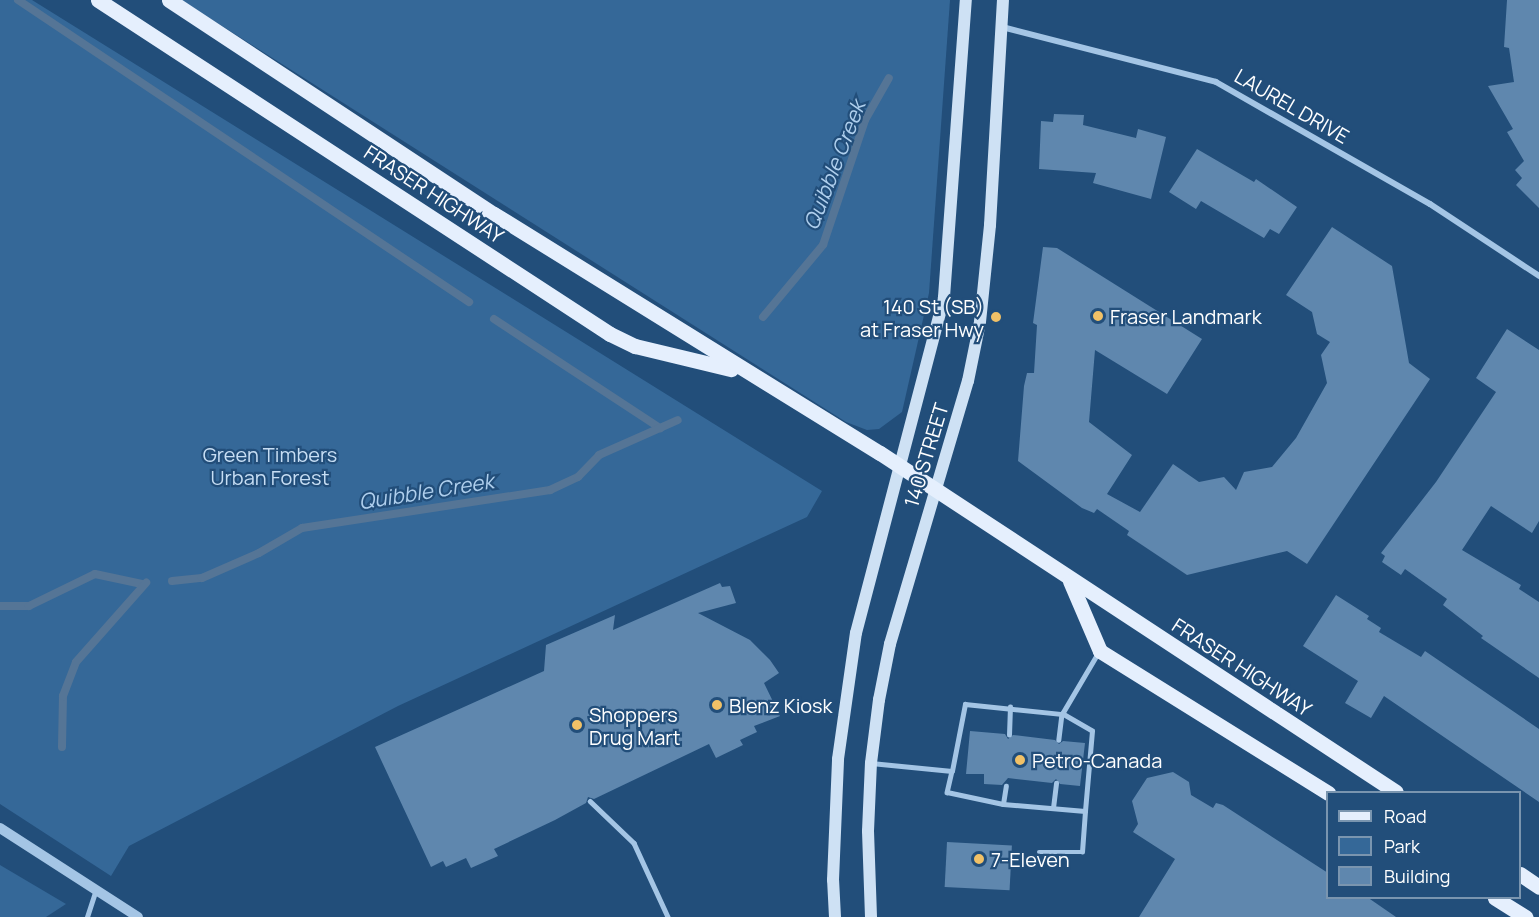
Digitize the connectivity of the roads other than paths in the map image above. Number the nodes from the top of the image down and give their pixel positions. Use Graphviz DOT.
graph roads {
  1 [pos="98,0"];
  2 [pos="169,0"];
  3 [pos="966,0"];
  4 [pos="1003,0"];
  5 [pos="1002,27"];
  6 [pos="1539,276"];
  7 [pos="765,383"];
  8 [pos="899,467"];
  9 [pos="936,492"];
  10 [pos="1065,576"];
  11 [pos="1100,651"];
  12 [pos="1010,707"];
  13 [pos="1062,714"];
  14 [pos="1009,735"];
  15 [pos="1059,740"];
  16 [pos="871,763"];
  17 [pos="952,771"];
  18 [pos="1056,783"];
  19 [pos="1005,786"];
  20 [pos="1394,791"];
  21 [pos="1326,792"];
  22 [pos="590,801"];
  23 [pos="1004,804"];
  24 [pos="1053,808"];
  25 [pos="1085,811"];
  26 [pos="0,828"];
  27 [pos="1039,852"];
  28 [pos="1521,875"];
  29 [pos="1539,887"];
  30 [pos="96,890"];
  31 [pos="1498,899"];
  32 [pos="87,917"];
  33 [pos="138,917"];
  34 [pos="668,917"];
  35 [pos="835,917"];
  36 [pos="871,917"];
  37 [pos="1526,917"];
  1 -- 7 [label="main road, FRASER HIGHWAY"];
  2 -- 7 [label="main road, FRASER HIGHWAY"];
  3 -- 8 [label="main road, 140 STREET"];
  4 -- 5 [label="main road, 140 STREET"];
  5 -- 6 [label="street, LAUREL DRIVE"];
  5 -- 9 [label="main road, 140 STREET"];
  7 -- 8 [label="main road, FRASER HIGHWAY"];
  8 -- 9 [label="main road, FRASER HIGHWAY"];
  8 -- 35 [label="main road, 140 STREET"];
  9 -- 10 [label="main road, FRASER HIGHWAY"];
  9 -- 16 [label="main road, 140 STREET"];
  10 -- 11 [label="main road, FRASER HIGHWAY"];
  10 -- 20 [label="main road, FRASER HIGHWAY"];
  11 -- 13 [label="lane"];
  11 -- 21 [label="main road"];
  12 -- 13 [label="lane"];
  12 -- 14 [label="lane"];
  12 -- 17 [label="lane"];
  13 -- 15 [label="lane"];
  13 -- 25 [label="lane"];
  16 -- 17 [label="lane"];
  16 -- 36 [label="main road, 140 STREET"];
  17 -- 23 [label="lane"];
  18 -- 24 [label="lane"];
  19 -- 23 [label="lane"];
  22 -- 34 [label="lane"];
  23 -- 24 [label="lane"];
  24 -- 25 [label="lane"];
  25 -- 27 [label="lane"];
  26 -- 30 [label="street"];
  28 -- 29 [label="main road"];
  30 -- 32 [label="lane"];
  30 -- 33 [label="street"];
  31 -- 37 [label="main road"];
}
